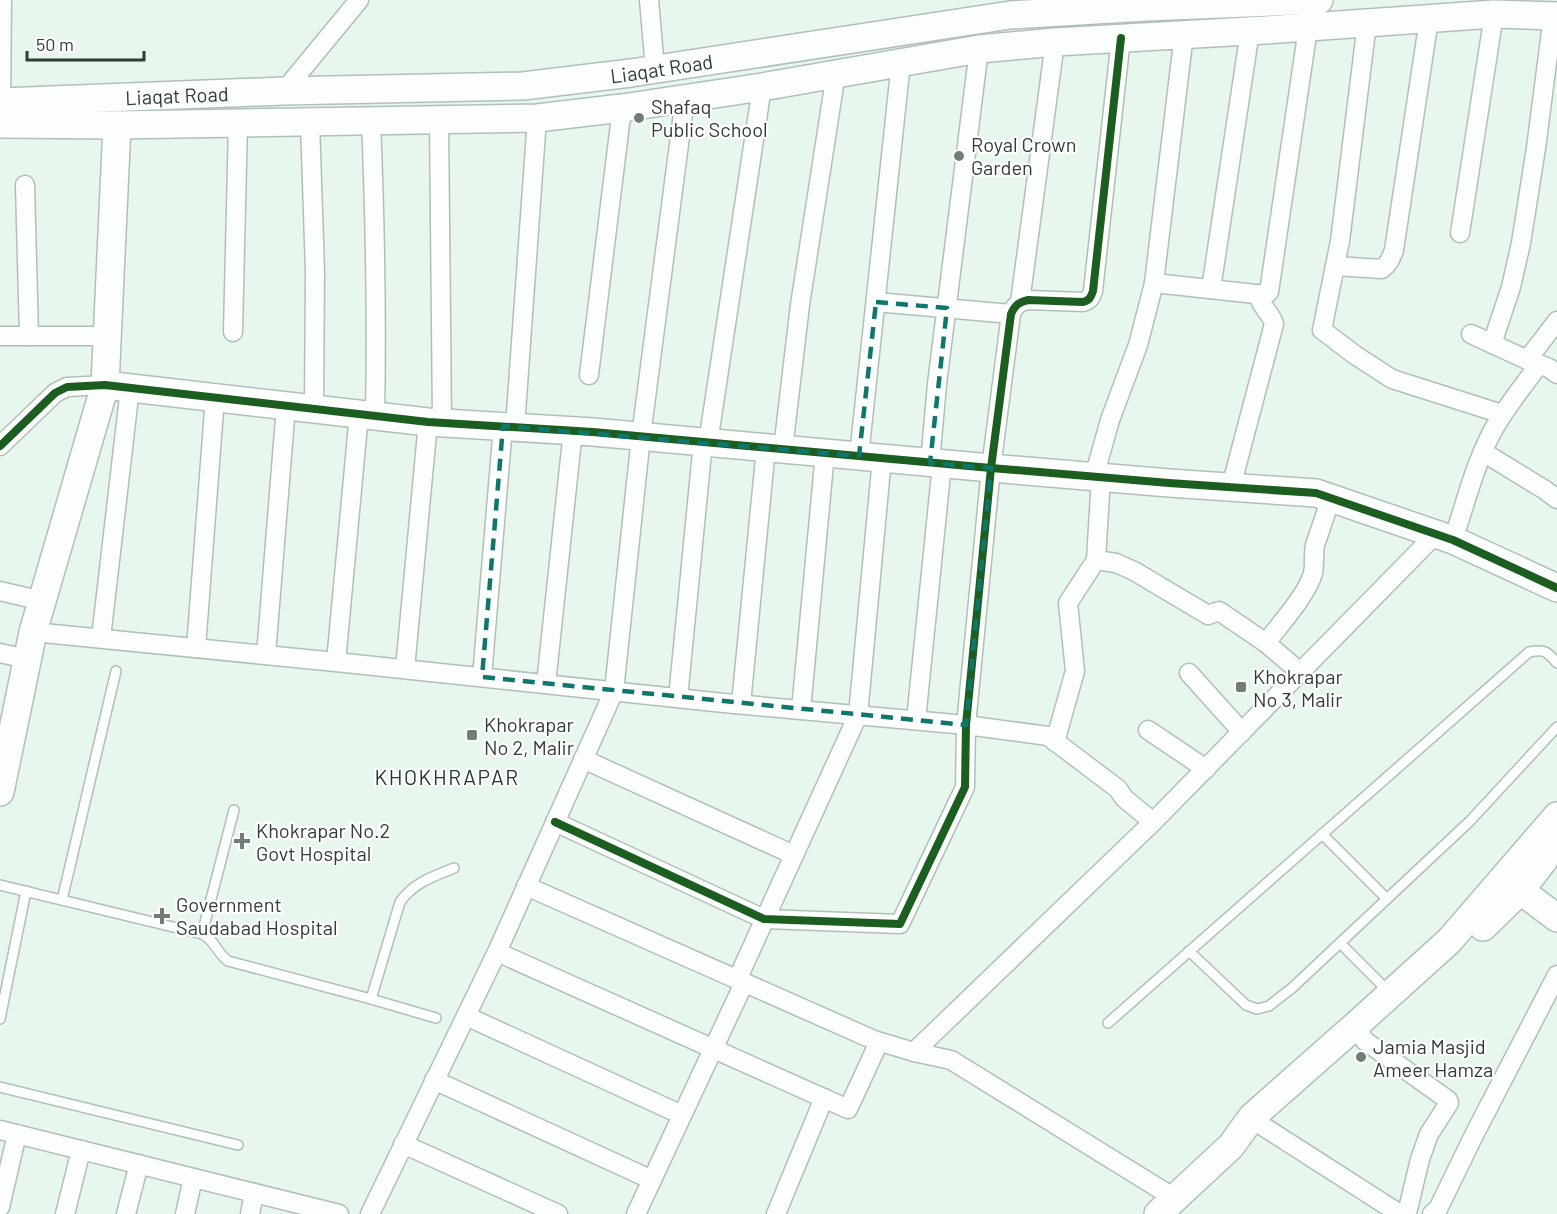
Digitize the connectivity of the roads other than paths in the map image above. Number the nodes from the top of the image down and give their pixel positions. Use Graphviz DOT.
graph roads {
  1 [pos="2,0"];
  2 [pos="359,0"];
  3 [pos="649,0"];
  4 [pos="1312,0"];
  5 [pos="1319,0"];
  6 [pos="1254,1"];
  7 [pos="1080,6"];
  8 [pos="1011,8"];
  9 [pos="1494,14"];
  10 [pos="1555,16"];
  11 [pos="1429,19"];
  12 [pos="1367,23"];
  13 [pos="1308,28"];
  14 [pos="1250,31"];
  15 [pos="1184,34"];
  16 [pos="1121,38"];
  17 [pos="1055,42"];
  18 [pos="979,49"];
  19 [pos="901,62"];
  20 [pos="655,69"];
  21 [pos="836,73"];
  22 [pos="762,87"];
  23 [pos="284,90"];
  24 [pos="685,98"];
  25 [pos="622,108"];
  26 [pos="0,109"];
  27 [pos="537,118"];
  28 [pos="371,120"];
  29 [pos="439,120"];
  30 [pos="310,122"];
  31 [pos="238,123"];
  32 [pos="117,125"];
  33 [pos="25,184"];
  34 [pos="1460,233"];
  35 [pos="1335,267"];
  36 [pos="1154,283"];
  37 [pos="1210,289"];
  38 [pos="1258,294"];
  39 [pos="876,302"];
  40 [pos="946,308"];
  41 [pos="1015,308"];
  42 [pos="1557,321"];
  43 [pos="233,332"];
  44 [pos="1471,334"];
  45 [pos="0,336"];
  46 [pos="29,336"];
  47 [pos="107,336"];
  48 [pos="1492,344"];
  49 [pos="1533,362"];
  50 [pos="1557,374"];
  51 [pos="589,375"];
  52 [pos="117,386"];
  53 [pos="215,397"];
  54 [pos="286,406"];
  55 [pos="314,409"];
  56 [pos="1503,414"];
  57 [pos="367,415"];
  58 [pos="435,423"];
  59 [pos="509,427"];
  60 [pos="573,430"];
  61 [pos="641,436"];
  62 [pos="706,442"];
  63 [pos="0,446"];
  64 [pos="775,448"];
  65 [pos="1483,452"];
  66 [pos="825,453"];
  67 [pos="871,457"];
  68 [pos="936,463"];
  69 [pos="991,468"];
  70 [pos="1097,477"];
  71 [pos="1231,487"];
  72 [pos="1331,498"];
  73 [pos="1557,499"];
  74 [pos="1444,537"];
  75 [pos="1096,560"];
  76 [pos="1557,588"];
  77 [pos="0,591"];
  78 [pos="42,600"];
  79 [pos="33,632"];
  80 [pos="101,638"];
  81 [pos="1266,643"];
  82 [pos="196,648"];
  83 [pos="0,652"];
  84 [pos="266,655"];
  85 [pos="27,659"];
  86 [pos="336,662"];
  87 [pos="1557,663"];
  88 [pos="405,669"];
  89 [pos="116,671"];
  90 [pos="1300,672"];
  91 [pos="1189,673"];
  92 [pos="482,677"];
  93 [pos="546,684"];
  94 [pos="614,691"];
  95 [pos="678,698"];
  96 [pos="741,704"];
  97 [pos="801,710"];
  98 [pos="858,715"];
  99 [pos="7,719"];
  100 [pos="916,720"];
  101 [pos="966,725"];
  102 [pos="1557,728"];
  103 [pos="1148,730"];
  104 [pos="1242,732"];
  105 [pos="1055,742"];
  106 [pos="583,759"];
  107 [pos="1206,769"];
  108 [pos="1,783"];
  109 [pos="234,810"];
  110 [pos="1557,816"];
  111 [pos="555,822"];
  112 [pos="1154,822"];
  113 [pos="1322,834"];
  114 [pos="1557,843"];
  115 [pos="794,855"];
  116 [pos="454,868"];
  117 [pos="1512,884"];
  118 [pos="0,885"];
  119 [pos="526,886"];
  120 [pos="27,891"];
  121 [pos="1387,899"];
  122 [pos="62,900"];
  123 [pos="1557,918"];
  124 [pos="764,919"];
  125 [pos="202,934"];
  126 [pos="1340,942"];
  127 [pos="1189,951"];
  128 [pos="497,952"];
  129 [pos="1557,975"];
  130 [pos="740,981"];
  131 [pos="1391,994"];
  132 [pos="371,999"];
  133 [pos="466,1016"];
  134 [pos="0,1018"];
  135 [pos="436,1018"];
  136 [pos="1108,1023"];
  137 [pos="1360,1034"];
  138 [pos="879,1042"];
  139 [pos="713,1049"];
  140 [pos="914,1052"];
  141 [pos="434,1080"];
  142 [pos="0,1087"];
  143 [pos="824,1098"];
  144 [pos="682,1115"];
  145 [pos="1258,1122"];
  146 [pos="8,1132"];
  147 [pos="404,1144"];
  148 [pos="238,1145"];
  149 [pos="81,1150"];
  150 [pos="139,1164"];
  151 [pos="193,1178"];
  152 [pos="652,1180"];
  153 [pos="254,1193"];
  154 [pos="0,1207"];
  155 [pos="1167,1207"];
  156 [pos="311,1211"];
  157 [pos="65,1214"];
  158 [pos="126,1214"];
  159 [pos="185,1214"];
  160 [pos="250,1214"];
  161 [pos="339,1214"];
  162 [pos="370,1214"];
  163 [pos="558,1214"];
  164 [pos="636,1214"];
  165 [pos="776,1214"];
  166 [pos="1400,1214"];
  167 [pos="1405,1214"];
  168 [pos="1432,1214"];
  1 -- 26 [label="street"];
  2 -- 23 [label="street"];
  3 -- 20 [label="street"];
  4 -- 5 [label="main road, Liaqat Road"];
  4 -- 6 [label="main road, Liaqat Road"];
  6 -- 7 [label="main road, Liaqat Road"];
  7 -- 8 [label="main road, Liaqat Road"];
  8 -- 20 [label="main road, Liaqat Road"];
  9 -- 10 [label="main road"];
  9 -- 11 [label="main road"];
  9 -- 34 [label="street"];
  10 -- 48 [label="street"];
  11 -- 12 [label="main road"];
  11 -- 35 [label="street"];
  12 -- 13 [label="main road"];
  12 -- 35 [label="street"];
  13 -- 14 [label="main road"];
  13 -- 38 [label="street"];
  14 -- 15 [label="main road"];
  14 -- 37 [label="street"];
  15 -- 16 [label="main road"];
  15 -- 36 [label="street"];
  16 -- 17 [label="main road"];
  16 -- 41 [label="street"];
  17 -- 18 [label="main road"];
  17 -- 41 [label="street"];
  18 -- 19 [label="main road"];
  18 -- 40 [label="street"];
  19 -- 21 [label="main road"];
  19 -- 39 [label="street"];
  20 -- 23 [label="main road, Liaqat Road"];
  21 -- 22 [label="main road"];
  21 -- 64 [label="street"];
  22 -- 24 [label="main road"];
  22 -- 62 [label="street"];
  23 -- 26 [label="main road, Liaqat Road"];
  24 -- 25 [label="main road"];
  24 -- 61 [label="street"];
  25 -- 27 [label="main road"];
  25 -- 51 [label="street"];
  26 -- 32 [label="main road"];
  27 -- 29 [label="main road"];
  27 -- 59 [label="street"];
  28 -- 29 [label="main road"];
  28 -- 30 [label="main road"];
  28 -- 57 [label="street"];
  29 -- 58 [label="street"];
  30 -- 31 [label="main road"];
  30 -- 55 [label="street"];
  31 -- 32 [label="main road"];
  31 -- 43 [label="street"];
  32 -- 47 [label="main road"];
  33 -- 46 [label="street"];
  35 -- 56 [label="street"];
  36 -- 37 [label="street"];
  36 -- 70 [label="street"];
  37 -- 38 [label="street"];
  38 -- 71 [label="street"];
  39 -- 40 [label="street"];
  39 -- 67 [label="street"];
  40 -- 41 [label="street"];
  40 -- 68 [label="street"];
  41 -- 69 [label="street"];
  42 -- 49 [label="street"];
  44 -- 48 [label="street"];
  45 -- 46 [label="street"];
  46 -- 47 [label="street"];
  47 -- 52 [label="main road"];
  48 -- 49 [label="street"];
  49 -- 50 [label="street"];
  49 -- 56 [label="street"];
  52 -- 53 [label="main road"];
  52 -- 63 [label="street"];
  52 -- 78 [label="main road"];
  52 -- 80 [label="street"];
  53 -- 54 [label="main road"];
  53 -- 82 [label="street"];
  54 -- 55 [label="main road"];
  54 -- 84 [label="street"];
  55 -- 57 [label="main road"];
  56 -- 65 [label="street"];
  57 -- 58 [label="main road"];
  57 -- 86 [label="street"];
  58 -- 59 [label="main road"];
  58 -- 88 [label="street"];
  59 -- 60 [label="main road"];
  59 -- 92 [label="street"];
  60 -- 61 [label="main road"];
  60 -- 93 [label="street"];
  61 -- 62 [label="main road"];
  61 -- 94 [label="street"];
  62 -- 64 [label="main road"];
  62 -- 95 [label="street"];
  64 -- 66 [label="main road"];
  64 -- 96 [label="street"];
  65 -- 73 [label="street"];
  65 -- 74 [label="street"];
  66 -- 67 [label="main road"];
  66 -- 97 [label="street"];
  67 -- 68 [label="main road"];
  67 -- 98 [label="street"];
  68 -- 69 [label="main road"];
  68 -- 100 [label="street"];
  69 -- 70 [label="main road"];
  69 -- 101 [label="street"];
  70 -- 71 [label="main road"];
  70 -- 75 [label="street"];
  71 -- 72 [label="main road"];
  72 -- 74 [label="main road"];
  72 -- 81 [label="street"];
  74 -- 76 [label="main road"];
  74 -- 90 [label="street"];
  75 -- 81 [label="street"];
  75 -- 105 [label="street"];
  77 -- 78 [label="street"];
  78 -- 79 [label="main road"];
  79 -- 80 [label="street"];
  79 -- 85 [label="main road"];
  80 -- 82 [label="street"];
  81 -- 90 [label="street"];
  82 -- 84 [label="street"];
  83 -- 85 [label="street"];
  84 -- 86 [label="street"];
  85 -- 99 [label="main road"];
  86 -- 88 [label="street"];
  87 -- 113 [label="lane"];
  88 -- 92 [label="street"];
  89 -- 122 [label="lane"];
  90 -- 104 [label="street"];
  91 -- 104 [label="street"];
  92 -- 93 [label="street"];
  93 -- 94 [label="street"];
  94 -- 95 [label="street"];
  94 -- 106 [label="street"];
  95 -- 96 [label="street"];
  96 -- 97 [label="street"];
  97 -- 98 [label="street"];
  98 -- 100 [label="street"];
  98 -- 115 [label="street"];
  99 -- 108 [label="main road"];
  100 -- 101 [label="street"];
  101 -- 105 [label="street"];
  101 -- 124 [label="street"];
  102 -- 121 [label="lane"];
  103 -- 107 [label="street"];
  104 -- 107 [label="street"];
  105 -- 112 [label="street"];
  106 -- 111 [label="street"];
  106 -- 115 [label="street"];
  107 -- 112 [label="street"];
  109 -- 125 [label="lane"];
  110 -- 117 [label="main road"];
  111 -- 119 [label="street"];
  111 -- 124 [label="street"];
  112 -- 140 [label="street"];
  113 -- 121 [label="lane"];
  113 -- 127 [label="lane"];
  114 -- 117 [label="main road"];
  115 -- 124 [label="street"];
  116 -- 132 [label="lane"];
  117 -- 123 [label="main road"];
  117 -- 131 [label="main road"];
  117 -- 137 [label="main road"];
  118 -- 120 [label="lane"];
  119 -- 128 [label="street"];
  119 -- 130 [label="street"];
  120 -- 122 [label="lane"];
  120 -- 134 [label="lane"];
  121 -- 126 [label="lane"];
  122 -- 125 [label="lane"];
  124 -- 130 [label="street"];
  125 -- 132 [label="lane"];
  126 -- 127 [label="lane"];
  126 -- 131 [label="lane"];
  127 -- 136 [label="lane"];
  128 -- 133 [label="street"];
  128 -- 139 [label="street"];
  129 -- 168 [label="street"];
  130 -- 138 [label="street"];
  130 -- 139 [label="street"];
  131 -- 137 [label="main road"];
  132 -- 135 [label="lane"];
  133 -- 141 [label="street"];
  133 -- 144 [label="street"];
  137 -- 145 [label="main road"];
  137 -- 167 [label="street"];
  138 -- 140 [label="street"];
  138 -- 143 [label="street"];
  139 -- 143 [label="street"];
  139 -- 144 [label="street"];
  140 -- 155 [label="street"];
  141 -- 147 [label="street"];
  141 -- 152 [label="street"];
  142 -- 148 [label="lane"];
  143 -- 165 [label="street"];
  144 -- 152 [label="street"];
  145 -- 155 [label="main road"];
  145 -- 166 [label="street"];
  146 -- 149 [label="street"];
  146 -- 154 [label="street"];
  147 -- 162 [label="street"];
  147 -- 163 [label="street"];
  149 -- 150 [label="street"];
  149 -- 157 [label="street"];
  150 -- 151 [label="street"];
  150 -- 158 [label="street"];
  151 -- 153 [label="street"];
  151 -- 159 [label="street"];
  152 -- 164 [label="street"];
  153 -- 156 [label="street"];
  153 -- 160 [label="street"];
  156 -- 161 [label="street"];
}
